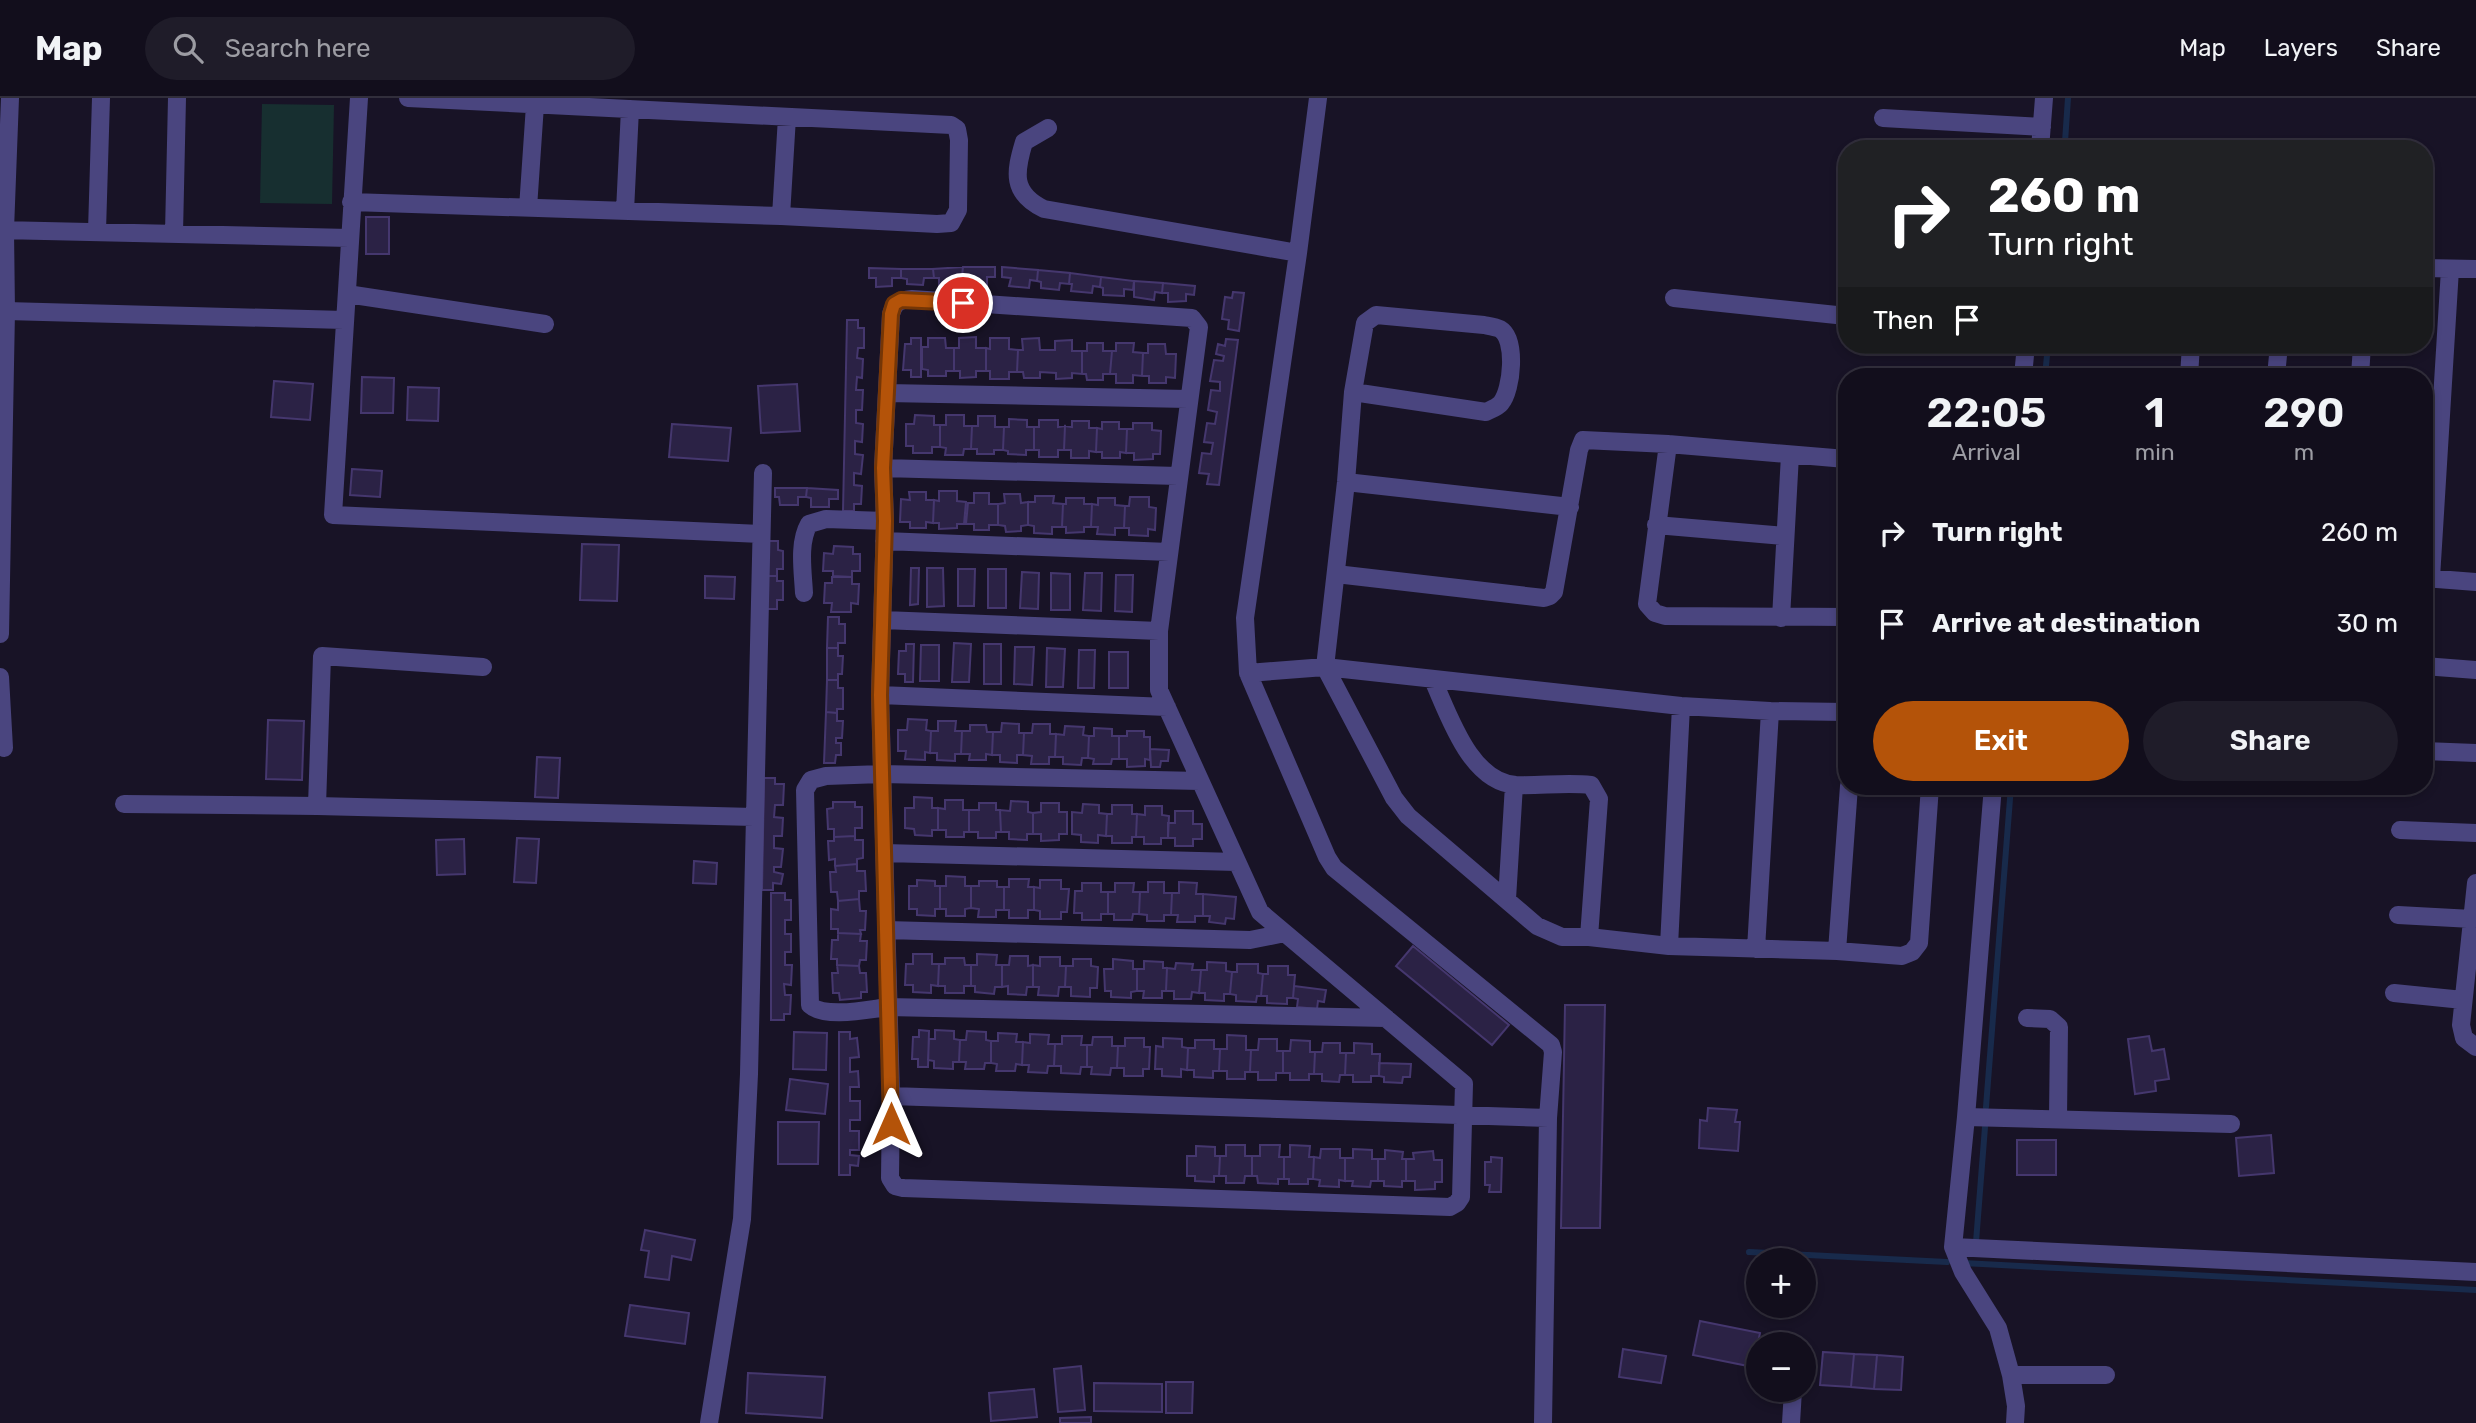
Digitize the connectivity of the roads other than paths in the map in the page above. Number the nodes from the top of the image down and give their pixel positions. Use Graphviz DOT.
graph roads {
  1 [pos="10,98"];
  2 [pos="101,98"];
  3 [pos="177,98"];
  4 [pos="359,98"];
  5 [pos="408,98"];
  6 [pos="1318,98"];
  7 [pos="2044,98"];
  8 [pos="535,105"];
  9 [pos="630,109"];
  10 [pos="787,117"];
  11 [pos="1883,118"];
  12 [pos="2042,127"];
  13 [pos="1048,128"];
  14 [pos="2041,140"];
  15 [pos="4,156"];
  16 [pos="351,202"];
  17 [pos="528,208"];
  18 [pos="625,211"];
  19 [pos="781,216"];
  20 [pos="2,230"];
  21 [pos="97,231"];
  22 [pos="173,233"];
  23 [pos="349,238"];
  24 [pos="1298,253"];
  25 [pos="2433,268"];
  26 [pos="2450,268"];
  27 [pos="2476,268"];
  28 [pos="347,294"];
  29 [pos="1674,298"];
  30 [pos="6,311"];
  31 [pos="1838,316"];
  32 [pos="344,320"];
  33 [pos="545,324"];
  34 [pos="1353,391"];
  35 [pos="887,393"];
  36 [pos="1188,399"];
  37 [pos="1668,444"];
  38 [pos="1790,455"];
  39 [pos="1838,459"];
  40 [pos="883,468"];
  41 [pos="763,473"];
  42 [pos="1178,476"];
  43 [pos="1346,482"];
  44 [pos="2433,497"];
  45 [pos="1570,507"];
  46 [pos="1,515"];
  47 [pos="885,521"];
  48 [pos="1656,525"];
  49 [pos="761,534"];
  50 [pos="1784,536"];
  51 [pos="884,541"];
  52 [pos="1168,552"];
  53 [pos="1336,575"];
  54 [pos="2433,578"];
  55 [pos="2476,582"];
  56 [pos="804,593"];
  57 [pos="1838,617"];
  58 [pos="1782,618"];
  59 [pos="883,620"];
  60 [pos="1159,631"];
  61 [pos="0,634"];
  62 [pos="483,667"];
  63 [pos="1325,667"];
  64 [pos="2433,667"];
  65 [pos="2476,670"];
  66 [pos="1248,673"];
  67 [pos="0,677"];
  68 [pos="1433,680"];
  69 [pos="880,695"];
  70 [pos="1167,706"];
  71 [pos="1682,706"];
  72 [pos="1770,711"];
  73 [pos="1838,712"];
  74 [pos="4,748"];
  75 [pos="2433,751"];
  76 [pos="2476,753"];
  77 [pos="882,774"];
  78 [pos="1200,781"];
  79 [pos="1514,785"];
  80 [pos="1848,795"];
  81 [pos="1929,795"];
  82 [pos="1992,795"];
  83 [pos="124,804"];
  84 [pos="317,806"];
  85 [pos="754,817"];
  86 [pos="2400,830"];
  87 [pos="2476,833"];
  88 [pos="884,853"];
  89 [pos="1237,862"];
  90 [pos="2476,883"];
  91 [pos="1507,899"];
  92 [pos="2398,915"];
  93 [pos="2472,919"];
  94 [pos="886,930"];
  95 [pos="1285,933"];
  96 [pos="1589,937"];
  97 [pos="1669,946"];
  98 [pos="1756,949"];
  99 [pos="1837,951"];
  100 [pos="2394,993"];
  101 [pos="2463,1000"];
  102 [pos="888,1007"];
  103 [pos="1385,1018"];
  104 [pos="2027,1018"];
  105 [pos="2476,1047"];
  106 [pos="891,1096"];
  107 [pos="1462,1115"];
  108 [pos="1966,1117"];
  109 [pos="1548,1118"];
  110 [pos="2057,1119"];
  111 [pos="2231,1124"];
  112 [pos="1953,1247"];
  113 [pos="2476,1272"];
  114 [pos="2011,1375"];
  115 [pos="2106,1375"];
  116 [pos="1792,1402"];
  117 [pos="709,1423"];
  118 [pos="1543,1423"];
  119 [pos="1791,1423"];
  120 [pos="2015,1423"];
  1 -- 15 [label="street"];
  2 -- 21 [label="street"];
  3 -- 22 [label="street"];
  4 -- 16 [label="street"];
  5 -- 8 [label="street"];
  6 -- 24 [label="street"];
  7 -- 12 [label="street"];
  8 -- 9 [label="street"];
  8 -- 17 [label="street"];
  9 -- 10 [label="street"];
  9 -- 18 [label="street"];
  10 -- 19 [label="street"];
  10 -- 19 [label="street"];
  11 -- 12 [label="street"];
  12 -- 14 [label="street"];
  13 -- 24 [label="street"];
  15 -- 20 [label="street"];
  16 -- 17 [label="street"];
  16 -- 23 [label="street"];
  17 -- 18 [label="street"];
  18 -- 19 [label="street"];
  20 -- 21 [label="street"];
  20 -- 30 [label="street"];
  21 -- 22 [label="street"];
  22 -- 23 [label="street"];
  23 -- 28 [label="street"];
  24 -- 66 [label="street"];
  25 -- 26 [label="street"];
  26 -- 27 [label="street"];
  26 -- 44 [label="street"];
  28 -- 32 [label="street"];
  28 -- 33 [label="street"];
  29 -- 31 [label="street"];
  30 -- 32 [label="street"];
  30 -- 46 [label="street"];
  32 -- 49 [label="street"];
  34 -- 34 [label="street"];
  34 -- 43 [label="street"];
  35 -- 36 [label="street"];
  35 -- 36 [label="street"];
  35 -- 40 [label="street"];
  36 -- 42 [label="street"];
  37 -- 38 [label="street"];
  37 -- 45 [label="street"];
  37 -- 48 [label="street"];
  38 -- 39 [label="street"];
  38 -- 50 [label="street"];
  40 -- 42 [label="street"];
  40 -- 47 [label="street"];
  41 -- 49 [label="street"];
  42 -- 52 [label="street"];
  43 -- 45 [label="street"];
  43 -- 53 [label="street"];
  45 -- 53 [label="street"];
  46 -- 61 [label="street"];
  47 -- 51 [label="street"];
  47 -- 56 [label="street"];
  48 -- 50 [label="street"];
  48 -- 58 [label="street"];
  49 -- 85 [label="street"];
  50 -- 58 [label="street"];
  51 -- 52 [label="street"];
  51 -- 59 [label="street"];
  52 -- 60 [label="street"];
  53 -- 63 [label="street"];
  54 -- 55 [label="street"];
  57 -- 58 [label="street"];
  59 -- 60 [label="street"];
  59 -- 69 [label="street"];
  60 -- 70 [label="street"];
  62 -- 84 [label="street"];
  63 -- 66 [label="street"];
  63 -- 68 [label="street"];
  63 -- 91 [label="street"];
  64 -- 65 [label="street"];
  66 -- 109 [label="street"];
  67 -- 74 [label="street"];
  68 -- 71 [label="street"];
  68 -- 79 [label="street"];
  69 -- 70 [label="street"];
  69 -- 77 [label="street"];
  70 -- 78 [label="street"];
  71 -- 72 [label="street"];
  71 -- 97 [label="street"];
  72 -- 73 [label="street"];
  72 -- 98 [label="street"];
  75 -- 76 [label="street"];
  77 -- 78 [label="street"];
  77 -- 88 [label="street"];
  77 -- 102 [label="street"];
  78 -- 89 [label="street"];
  79 -- 91 [label="street"];
  79 -- 96 [label="street"];
  80 -- 99 [label="street"];
  81 -- 99 [label="street"];
  82 -- 108 [label="street"];
  83 -- 84 [label="street"];
  84 -- 85 [label="street"];
  85 -- 117 [label="street"];
  86 -- 87 [label="street"];
  88 -- 89 [label="street"];
  88 -- 94 [label="street"];
  89 -- 95 [label="street"];
  90 -- 93 [label="street"];
  91 -- 96 [label="street"];
  92 -- 93 [label="street"];
  93 -- 101 [label="street"];
  94 -- 95 [label="street"];
  94 -- 102 [label="street"];
  95 -- 103 [label="street"];
  96 -- 97 [label="street"];
  97 -- 98 [label="street"];
  98 -- 99 [label="street"];
  100 -- 101 [label="street"];
  101 -- 105 [label="street"];
  102 -- 103 [label="street"];
  102 -- 106 [label="street"];
  103 -- 107 [label="street"];
  104 -- 110 [label="street"];
  106 -- 107 [label="street"];
  106 -- 107 [label="street"];
  107 -- 109 [label="street"];
  108 -- 110 [label="street"];
  108 -- 112 [label="street"];
  109 -- 118 [label="street"];
  110 -- 111 [label="street"];
  112 -- 113 [label="street"];
  112 -- 114 [label="street"];
  114 -- 115 [label="street"];
  114 -- 120 [label="street"];
  116 -- 119 [label="street"];
}
